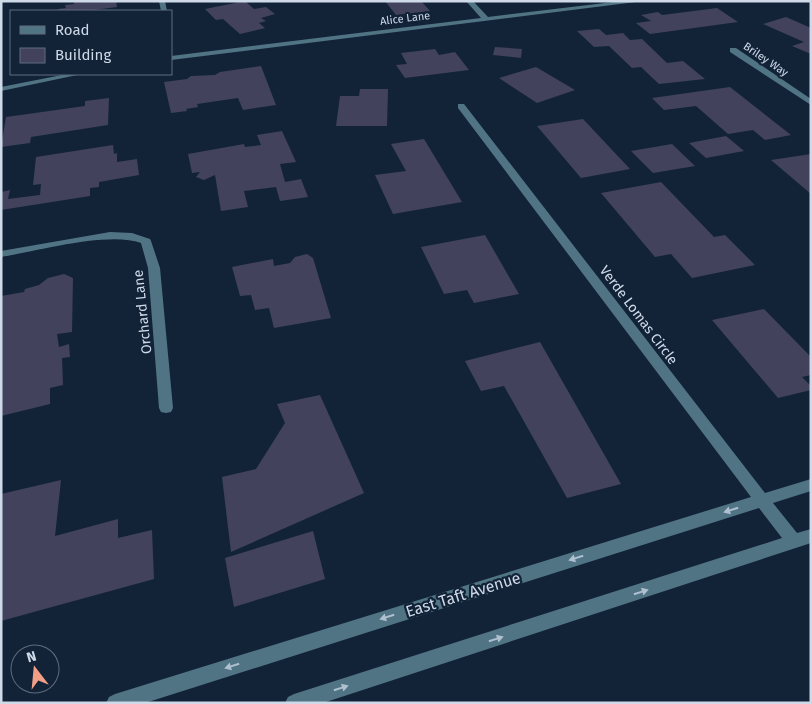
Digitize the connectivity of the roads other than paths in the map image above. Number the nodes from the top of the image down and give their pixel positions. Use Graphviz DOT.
graph roads {
  1 [pos="470,1"];
  2 [pos="641,1"];
  3 [pos="486,19"];
  4 [pos="733,50"];
  5 [pos="172,58"];
  6 [pos="72,75"];
  7 [pos="1,88"];
  8 [pos="811,103"];
  9 [pos="461,106"];
  10 [pos="1,254"];
  11 [pos="166,408"];
  12 [pos="811,485"];
  13 [pos="761,500"];
  14 [pos="811,536"];
  15 [pos="793,542"];
  16 [pos="114,703"];
  17 [pos="294,703"];
  1 -- 3 [label="street"];
  2 -- 3 [label="street, Alice Lane"];
  3 -- 5 [label="street, Alice Lane"];
  4 -- 8 [label="street, Briley Way"];
  6 -- 7 [label="street"];
  9 -- 13 [label="street, Verde Lomas Circle"];
  10 -- 11 [label="street, Orchard Lane"];
  12 -- 13 [label="street, East Taft Avenue"];
  13 -- 15 [label="street, Verde Lomas Circle"];
  13 -- 16 [label="street, East Taft Avenue, one-way"];
  14 -- 15 [label="street"];
  17 -- 15 [label="street, one-way"];
}
